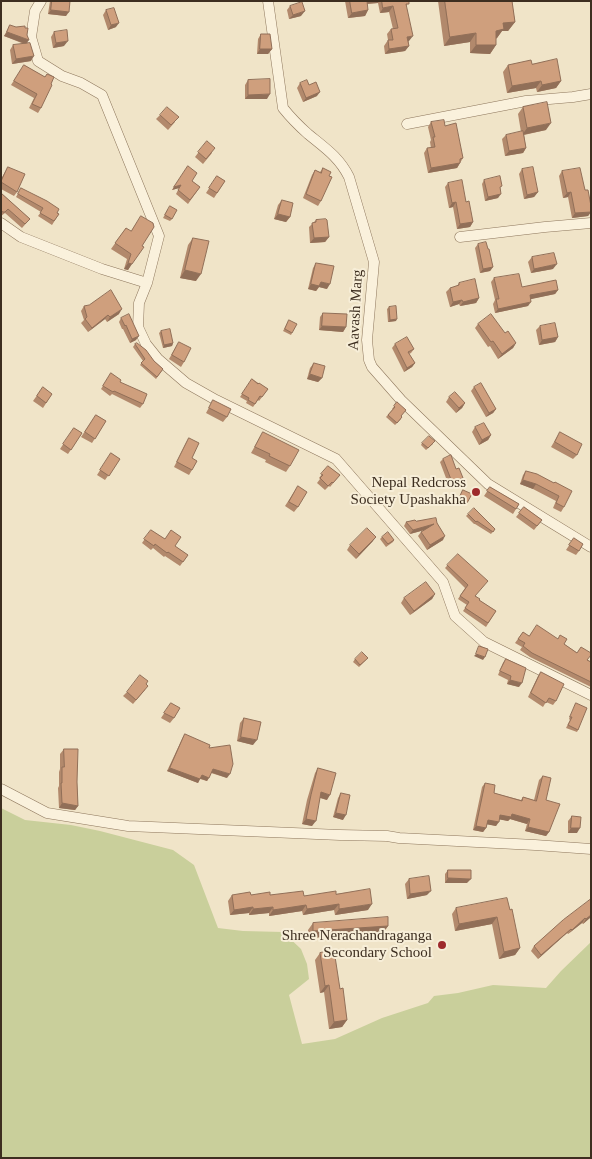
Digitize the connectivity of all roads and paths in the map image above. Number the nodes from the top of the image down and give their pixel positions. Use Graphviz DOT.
graph roads {
  1 [pos="41,1"];
  2 [pos="268,1"];
  3 [pos="591,94"];
  4 [pos="406,124"];
  5 [pos="1,223"];
  6 [pos="591,223"];
  7 [pos="460,237"];
  8 [pos="147,283"];
  9 [pos="591,547"];
  10 [pos="591,695"];
  11 [pos="1,789"];
  12 [pos="591,849"];
  1 -- 8 [label="street"];
  2 -- 9 [label="street, Aavash Marg"];
  3 -- 4 [label="street"];
  5 -- 8 [label="street"];
  6 -- 7 [label="street"];
  8 -- 10 [label="street"];
  11 -- 12 [label="street"];
}
